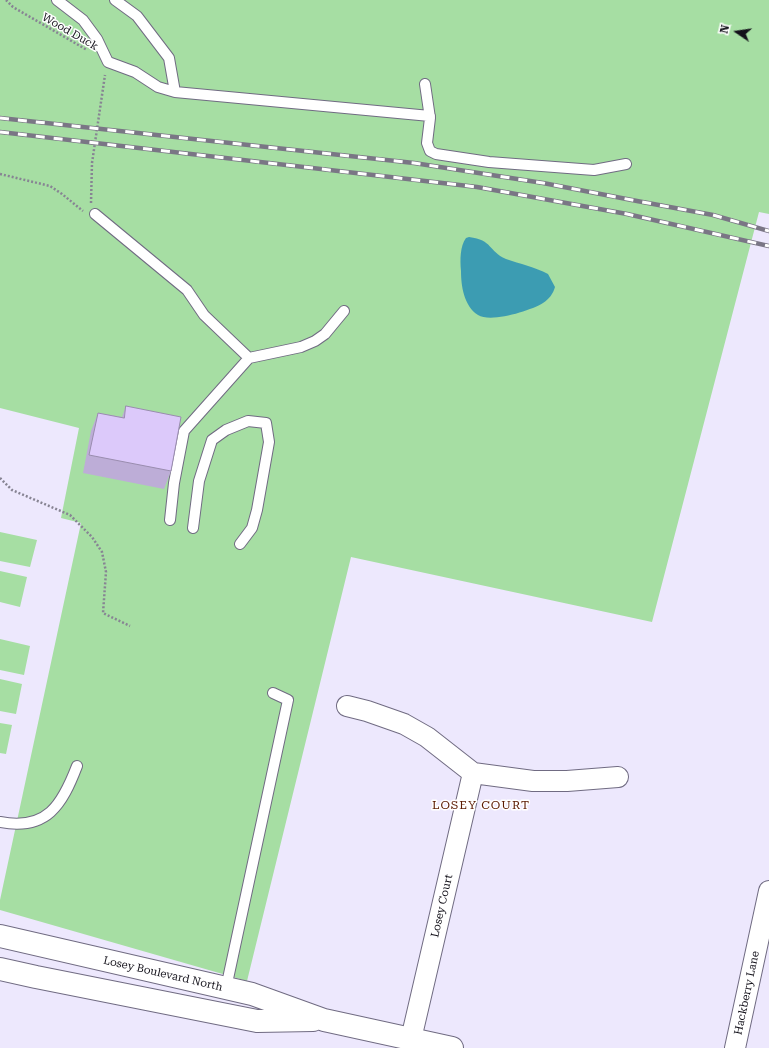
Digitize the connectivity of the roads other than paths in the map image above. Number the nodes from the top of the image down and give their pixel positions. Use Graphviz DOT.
graph roads {
  1 [pos="57,0"];
  2 [pos="116,0"];
  3 [pos="425,84"];
  4 [pos="174,92"];
  5 [pos="430,116"];
  6 [pos="626,164"];
  7 [pos="95,214"];
  8 [pos="344,311"];
  9 [pos="249,358"];
  10 [pos="170,520"];
  11 [pos="193,528"];
  12 [pos="240,544"];
  13 [pos="273,693"];
  14 [pos="347,706"];
  15 [pos="77,766"];
  16 [pos="473,773"];
  17 [pos="618,777"];
  18 [pos="0,822"];
  19 [pos="769,891"];
  20 [pos="0,936"];
  21 [pos="0,969"];
  22 [pos="226,988"];
  23 [pos="324,1020"];
  24 [pos="412,1039"];
  25 [pos="452,1048"];
  26 [pos="735,1048"];
  1 -- 4 [label="lane"];
  2 -- 4 [label="lane"];
  3 -- 5 [label="lane"];
  4 -- 5 [label="lane"];
  5 -- 6 [label="lane"];
  7 -- 9 [label="lane"];
  8 -- 9 [label="lane"];
  9 -- 10 [label="lane"];
  11 -- 12 [label="lane"];
  13 -- 22 [label="lane"];
  14 -- 16 [label="street"];
  15 -- 18 [label="lane"];
  16 -- 17 [label="street"];
  16 -- 24 [label="street, Losey Court"];
  19 -- 26 [label="street, Hackberry Lane"];
  20 -- 22 [label="main road, Losey Boulevard North"];
  21 -- 23 [label="main road, Losey Boulevard North"];
  22 -- 23 [label="main road, Losey Boulevard North"];
  23 -- 24 [label="main road, Losey Boulevard North"];
  24 -- 25 [label="main road, Losey Boulevard North"];
}
